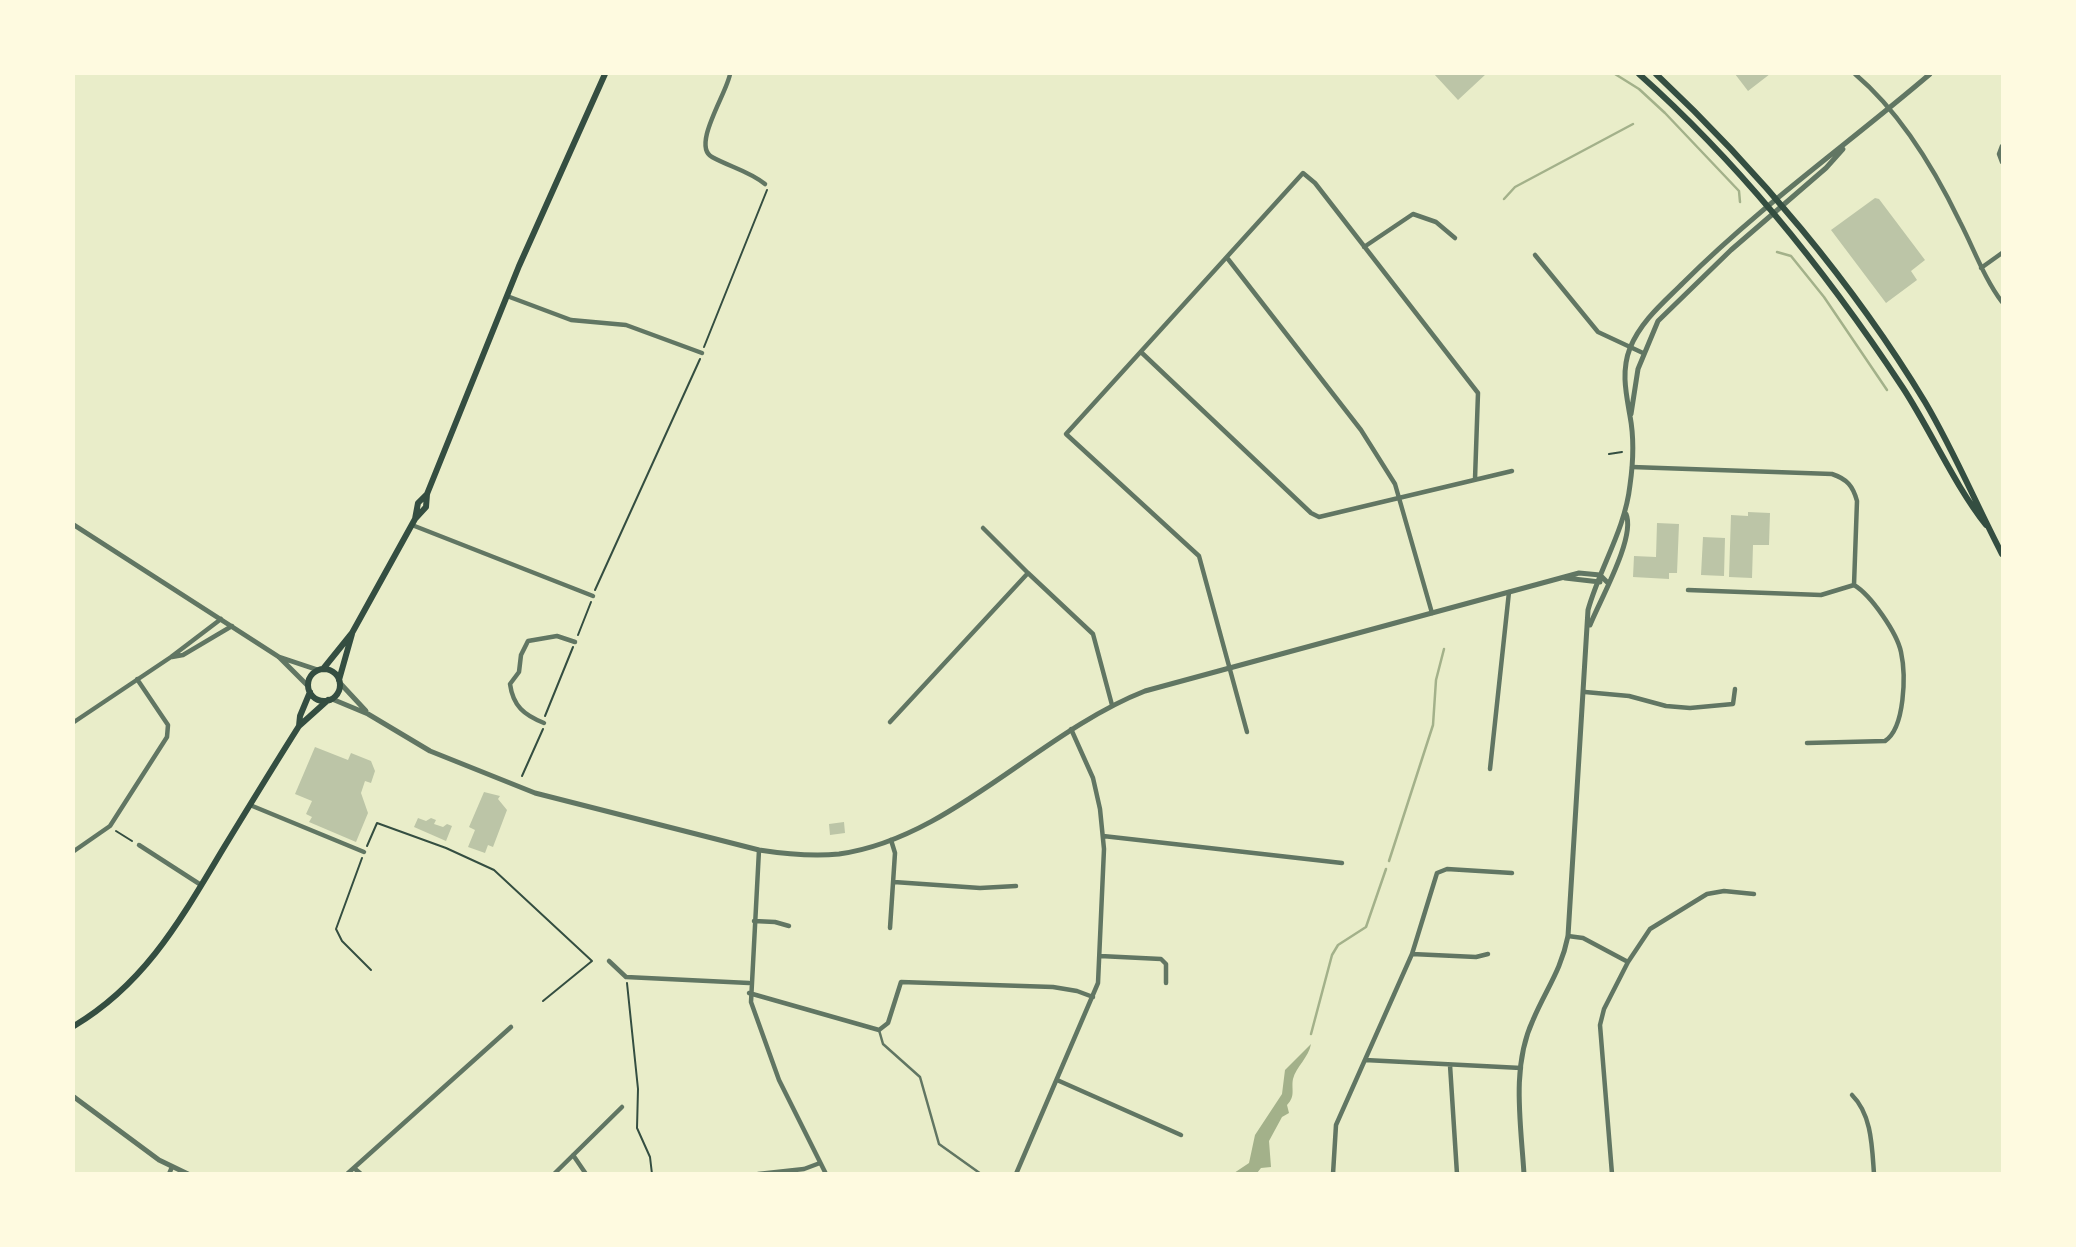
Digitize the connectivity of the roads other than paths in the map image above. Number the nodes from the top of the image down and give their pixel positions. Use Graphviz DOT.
graph roads {
  1 [pos="605,74"];
  2 [pos="730,74"];
  3 [pos="1639,74"];
  4 [pos="1656,74"];
  5 [pos="1855,74"];
  6 [pos="1930,74"];
  7 [pos="1889,109"];
  8 [pos="1847,144"];
  9 [pos="2003,146"];
  10 [pos="2003,162"];
  11 [pos="765,184"];
  12 [pos="1775,198"];
  13 [pos="1766,205"];
  14 [pos="1782,207"];
  15 [pos="1773,214"];
  16 [pos="1455,238"];
  17 [pos="1364,247"];
  18 [pos="2003,253"];
  19 [pos="1535,256"];
  20 [pos="1228,259"];
  21 [pos="1981,268"];
  22 [pos="507,296"];
  23 [pos="2003,302"];
  24 [pos="1630,349"];
  25 [pos="702,353"];
  26 [pos="1142,353"];
  27 [pos="1643,353"];
  28 [pos="1630,417"];
  29 [pos="1631,467"];
  30 [pos="1512,471"];
  31 [pos="1475,479"];
  32 [pos="1400,497"];
  33 [pos="1626,514"];
  34 [pos="414,522"];
  35 [pos="74,525"];
  36 [pos="983,528"];
  37 [pos="1992,532"];
  38 [pos="2003,554"];
  39 [pos="1028,573"];
  40 [pos="1600,575"];
  41 [pos="1565,578"];
  42 [pos="1597,582"];
  43 [pos="1607,582"];
  44 [pos="1854,585"];
  45 [pos="1688,590"];
  46 [pos="1509,592"];
  47 [pos="593,596"];
  48 [pos="1432,613"];
  49 [pos="221,619"];
  50 [pos="232,626"];
  51 [pos="1589,628"];
  52 [pos="352,633"];
  53 [pos="575,642"];
  54 [pos="171,657"];
  55 [pos="279,657"];
  56 [pos="1231,668"];
  57 [pos="321,669"];
  58 [pos="137,679"];
  59 [pos="340,681"];
  60 [pos="309,689"];
  61 [pos="1735,689"];
  62 [pos="1585,692"];
  63 [pos="330,699"];
  64 [pos="1112,705"];
  65 [pos="368,714"];
  66 [pos="74,722"];
  67 [pos="890,722"];
  68 [pos="544,723"];
  69 [pos="299,726"];
  70 [pos="1070,728"];
  71 [pos="1247,732"];
  72 [pos="1807,743"];
  73 [pos="1489,769"];
  74 [pos="250,805"];
  75 [pos="1103,836"];
  76 [pos="891,840"];
  77 [pos="139,845"];
  78 [pos="759,850"];
  79 [pos="74,851"];
  80 [pos="364,852"];
  81 [pos="1342,863"];
  82 [pos="1512,873"];
  83 [pos="894,882"];
  84 [pos="201,885"];
  85 [pos="1016,886"];
  86 [pos="1754,894"];
  87 [pos="754,921"];
  88 [pos="789,926"];
  89 [pos="890,928"];
  90 [pos="1568,936"];
  91 [pos="1412,954"];
  92 [pos="1488,954"];
  93 [pos="1100,956"];
  94 [pos="609,961"];
  95 [pos="1628,962"];
  96 [pos="1166,983"];
  97 [pos="749,984"];
  98 [pos="749,993"];
  99 [pos="1093,997"];
  100 [pos="74,1026"];
  101 [pos="511,1027"];
  102 [pos="879,1030"];
  103 [pos="1365,1060"];
  104 [pos="1450,1065"];
  105 [pos="1521,1068"];
  106 [pos="1057,1080"];
  107 [pos="1852,1095"];
  108 [pos="74,1097"];
  109 [pos="622,1107"];
  110 [pos="1181,1135"];
  111 [pos="573,1155"];
  112 [pos="820,1163"];
  113 [pos="354,1168"];
  114 [pos="170,1170"];
  115 [pos="188,1174"];
  116 [pos="347,1174"];
  117 [pos="361,1174"];
  118 [pos="554,1174"];
  119 [pos="586,1174"];
  120 [pos="758,1174"];
  121 [pos="826,1174"];
  122 [pos="981,1174"];
  123 [pos="1016,1174"];
  124 [pos="1333,1174"];
  125 [pos="1457,1174"];
  126 [pos="1524,1174"];
  127 [pos="1612,1174"];
  128 [pos="1874,1174"];
  1 -- 22 [label="main road"];
  2 -- 11 [label="street"];
  3 -- 13 [label="main road"];
  4 -- 12 [label="main road"];
  5 -- 7 [label="street"];
  6 -- 7 [label="street"];
  7 -- 8 [label="street"];
  7 -- 21 [label="street"];
  8 -- 12 [label="street"];
  8 -- 14 [label="street"];
  9 -- 10 [label="street"];
  12 -- 13 [label="street"];
  12 -- 14 [label="main road"];
  13 -- 15 [label="main road"];
  13 -- 24 [label="street"];
  14 -- 15 [label="street"];
  14 -- 37 [label="main road"];
  15 -- 27 [label="street"];
  15 -- 37 [label="main road"];
  16 -- 17 [label="street"];
  17 -- 20 [label="street"];
  17 -- 31 [label="street"];
  18 -- 21 [label="street"];
  19 -- 24 [label="street"];
  20 -- 26 [label="street"];
  20 -- 32 [label="street"];
  21 -- 23 [label="street"];
  22 -- 25 [label="street"];
  22 -- 34 [label="main road"];
  24 -- 27 [label="street"];
  24 -- 28 [label="street"];
  26 -- 32 [label="street"];
  26 -- 56 [label="street"];
  27 -- 28 [label="street"];
  28 -- 29 [label="street"];
  29 -- 33 [label="street"];
  29 -- 44 [label="street"];
  30 -- 31 [label="street"];
  31 -- 32 [label="street"];
  32 -- 48 [label="street"];
  33 -- 40 [label="street"];
  33 -- 43 [label="street"];
  34 -- 47 [label="street"];
  34 -- 52 [label="main road"];
  35 -- 49 [label="street"];
  36 -- 39 [label="street"];
  37 -- 38 [label="main road"];
  39 -- 64 [label="street"];
  39 -- 67 [label="street"];
  40 -- 41 [label="street"];
  40 -- 42 [label="street"];
  40 -- 43 [label="street"];
  41 -- 42 [label="street"];
  41 -- 46 [label="street"];
  42 -- 43 [label="street"];
  42 -- 51 [label="street"];
  43 -- 51 [label="street"];
  44 -- 45 [label="street"];
  44 -- 72 [label="street"];
  46 -- 48 [label="street"];
  46 -- 73 [label="street"];
  48 -- 56 [label="street"];
  49 -- 50 [label="street"];
  49 -- 54 [label="street"];
  50 -- 54 [label="street"];
  50 -- 55 [label="street"];
  51 -- 62 [label="street"];
  52 -- 57 [label="main road"];
  52 -- 59 [label="main road"];
  53 -- 68 [label="street"];
  54 -- 58 [label="street"];
  55 -- 57 [label="street"];
  55 -- 60 [label="street"];
  56 -- 64 [label="street"];
  56 -- 71 [label="street"];
  57 -- 59 [label="main road"];
  57 -- 60 [label="main road"];
  58 -- 66 [label="street"];
  58 -- 79 [label="street"];
  59 -- 63 [label="main road"];
  59 -- 65 [label="street"];
  60 -- 63 [label="main road"];
  60 -- 69 [label="main road"];
  61 -- 62 [label="street"];
  62 -- 90 [label="street"];
  63 -- 65 [label="street"];
  63 -- 69 [label="main road"];
  64 -- 70 [label="street"];
  65 -- 78 [label="street"];
  69 -- 74 [label="main road"];
  70 -- 75 [label="street"];
  70 -- 76 [label="street"];
  74 -- 80 [label="street"];
  74 -- 84 [label="main road"];
  75 -- 81 [label="street"];
  75 -- 93 [label="street"];
  76 -- 78 [label="street"];
  76 -- 83 [label="street"];
  77 -- 84 [label="street"];
  78 -- 87 [label="street"];
  82 -- 91 [label="street"];
  83 -- 85 [label="street"];
  83 -- 89 [label="street"];
  84 -- 100 [label="main road"];
  86 -- 95 [label="street"];
  87 -- 88 [label="street"];
  87 -- 97 [label="street"];
  90 -- 95 [label="street"];
  90 -- 105 [label="street"];
  91 -- 92 [label="street"];
  91 -- 103 [label="street"];
  93 -- 96 [label="street"];
  93 -- 99 [label="street"];
  94 -- 97 [label="street"];
  95 -- 127 [label="street"];
  97 -- 98 [label="street"];
  98 -- 102 [label="street"];
  98 -- 112 [label="street"];
  99 -- 102 [label="street"];
  99 -- 106 [label="street"];
  101 -- 113 [label="street"];
  102 -- 122 [label="lane"];
  103 -- 104 [label="street"];
  103 -- 124 [label="street"];
  104 -- 105 [label="street"];
  104 -- 125 [label="street"];
  105 -- 126 [label="street"];
  106 -- 110 [label="street"];
  106 -- 123 [label="street"];
  107 -- 128 [label="street"];
  108 -- 114 [label="street"];
  109 -- 111 [label="street"];
  111 -- 118 [label="street"];
  111 -- 119 [label="street"];
  112 -- 120 [label="street"];
  112 -- 121 [label="street"];
  113 -- 116 [label="street"];
  113 -- 117 [label="street"];
  114 -- 115 [label="street"];
}
